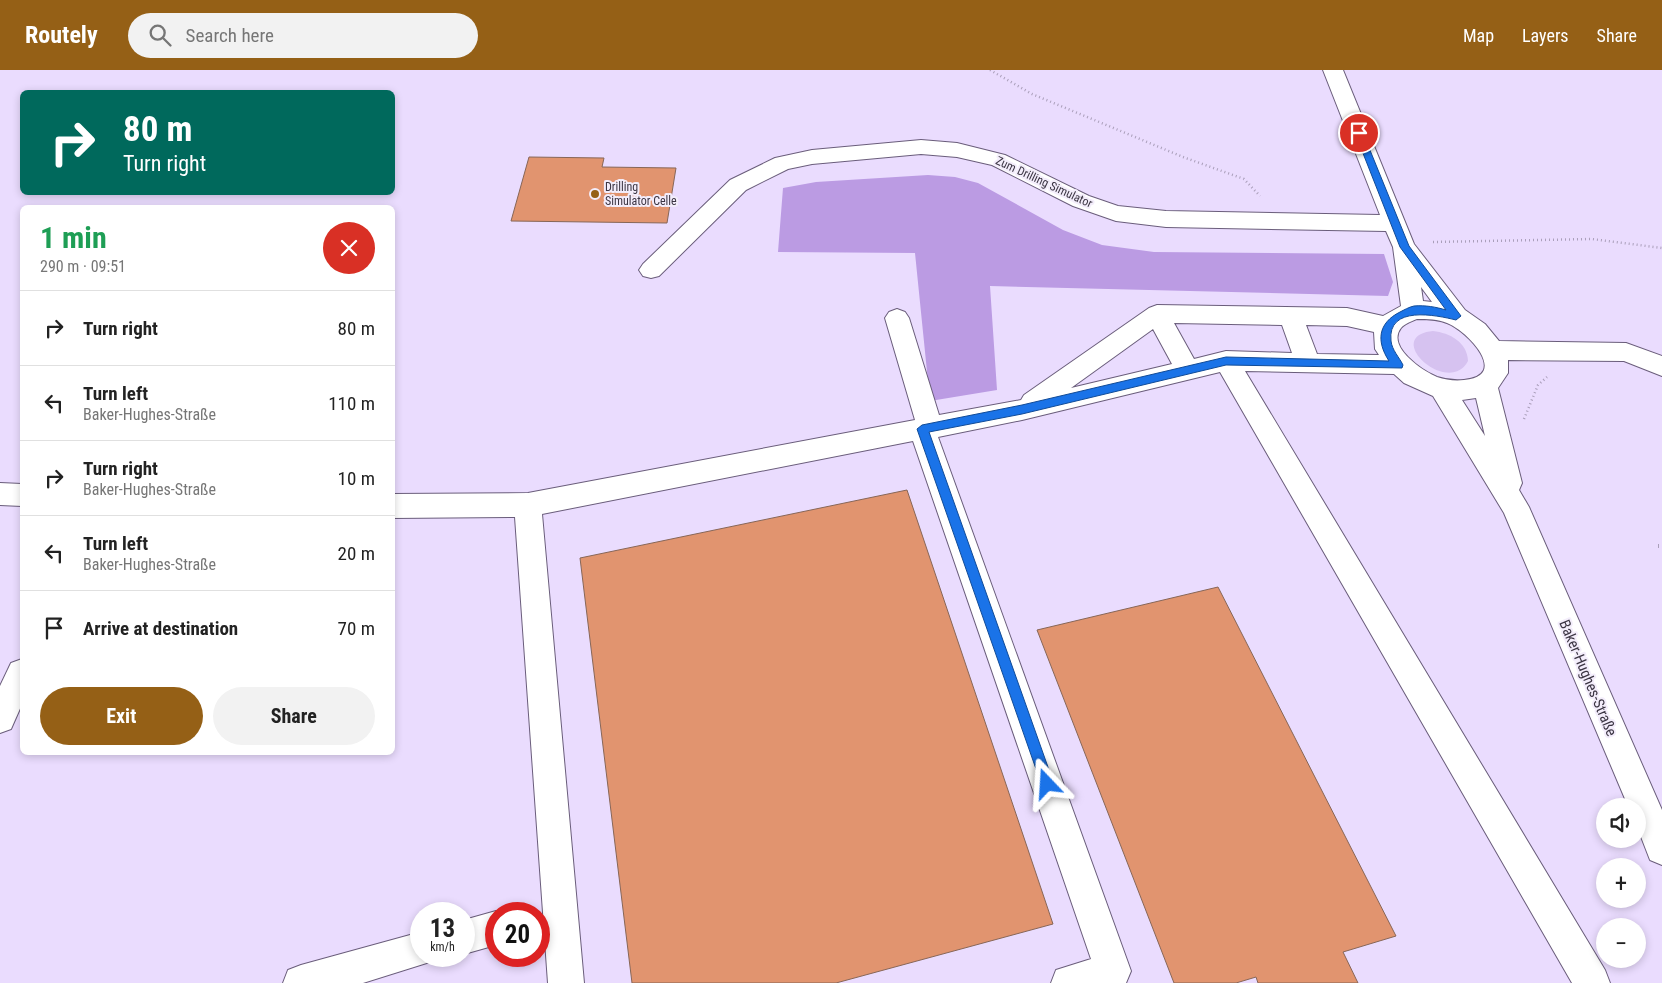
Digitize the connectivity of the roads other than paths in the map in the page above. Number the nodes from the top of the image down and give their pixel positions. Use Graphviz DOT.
graph roads {
  1 [pos="1333,70"];
  2 [pos="1395,224"];
  3 [pos="1404,247"];
  4 [pos="651,270"];
  5 [pos="1413,310"];
  6 [pos="1157,314"];
  7 [pos="1288,316"];
  8 [pos="1456,316"];
  9 [pos="898,318"];
  10 [pos="1388,326"];
  11 [pos="1494,350"];
  12 [pos="1226,361"];
  13 [pos="1308,362"];
  14 [pos="1398,365"];
  15 [pos="1662,366"];
  16 [pos="1188,370"];
  17 [pos="1486,384"];
  18 [pos="1442,390"];
  19 [pos="1022,410"];
  20 [pos="926,428"];
  21 [pos="0,494"];
  22 [pos="20,495"];
  23 [pos="528,505"];
  24 [pos="395,506"];
  25 [pos="1515,506"];
  26 [pos="20,676"];
  27 [pos="0,718"];
  28 [pos="1662,848"];
  29 [pos="548,902"];
  30 [pos="550,917"];
  31 [pos="410,952"];
  32 [pos="301,983"];
  33 [pos="566,983"];
  34 [pos="1069,983"];
  35 [pos="1592,983"];
  1 -- 2 [label="street"];
  2 -- 3 [label="street"];
  2 -- 4 [label="street, Zum Drilling Simulator"];
  3 -- 5 [label="street"];
  3 -- 8 [label="street"];
  5 -- 8 [label="street"];
  5 -- 10 [label="street"];
  6 -- 7 [label="street"];
  6 -- 16 [label="street"];
  6 -- 19 [label="street"];
  7 -- 10 [label="street"];
  7 -- 13 [label="street"];
  8 -- 11 [label="street"];
  9 -- 20 [label="street"];
  10 -- 14 [label="street"];
  11 -- 15 [label="street"];
  11 -- 17 [label="street"];
  12 -- 13 [label="street"];
  12 -- 16 [label="street"];
  12 -- 35 [label="street"];
  13 -- 14 [label="street"];
  14 -- 18 [label="street"];
  16 -- 19 [label="street"];
  17 -- 18 [label="street"];
  17 -- 25 [label="street, Baker-Hughes-Straße"];
  18 -- 25 [label="street, Baker-Hughes-Straße"];
  19 -- 20 [label="street"];
  20 -- 23 [label="street"];
  20 -- 34 [label="street"];
  21 -- 22 [label="street"];
  23 -- 24 [label="street"];
  23 -- 29 [label="street"];
  25 -- 28 [label="street, Baker-Hughes-Straße"];
  26 -- 27 [label="street"];
  30 -- 33 [label="street"];
  31 -- 32 [label="street"];
}
